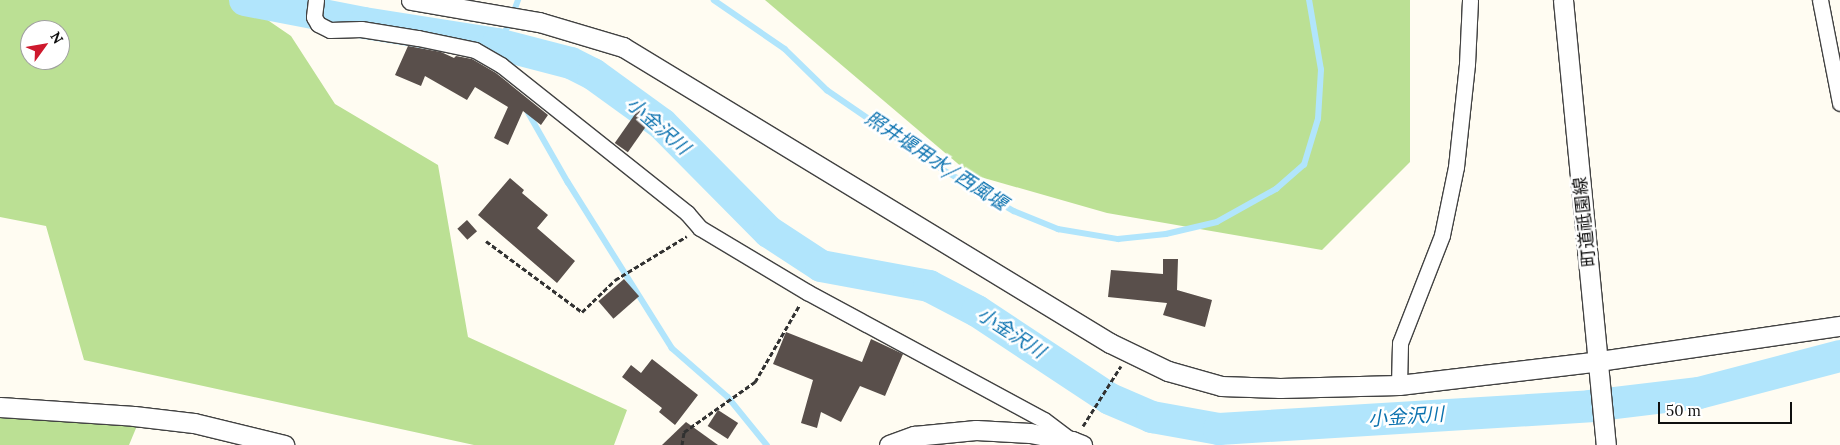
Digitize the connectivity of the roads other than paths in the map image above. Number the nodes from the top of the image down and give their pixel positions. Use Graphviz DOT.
graph roads {
  1 [pos="316,0"];
  2 [pos="411,0"];
  3 [pos="1470,0"];
  4 [pos="1563,0"];
  5 [pos="1820,0"];
  6 [pos="1840,103"];
  7 [pos="1840,326"];
  8 [pos="1599,362"];
  9 [pos="1399,385"];
  10 [pos="0,407"];
  11 [pos="1077,443"];
  12 [pos="284,445"];
  13 [pos="889,445"];
  14 [pos="1606,445"];
  1 -- 11 [label="street"];
  2 -- 9 [label="street"];
  3 -- 9 [label="street"];
  4 -- 8 [label="street, 町道祗園線"];
  5 -- 6 [label="street"];
  7 -- 8 [label="street"];
  8 -- 9 [label="street"];
  8 -- 14 [label="street, 町道祗園線"];
  10 -- 12 [label="street"];
  11 -- 13 [label="street"];
}
